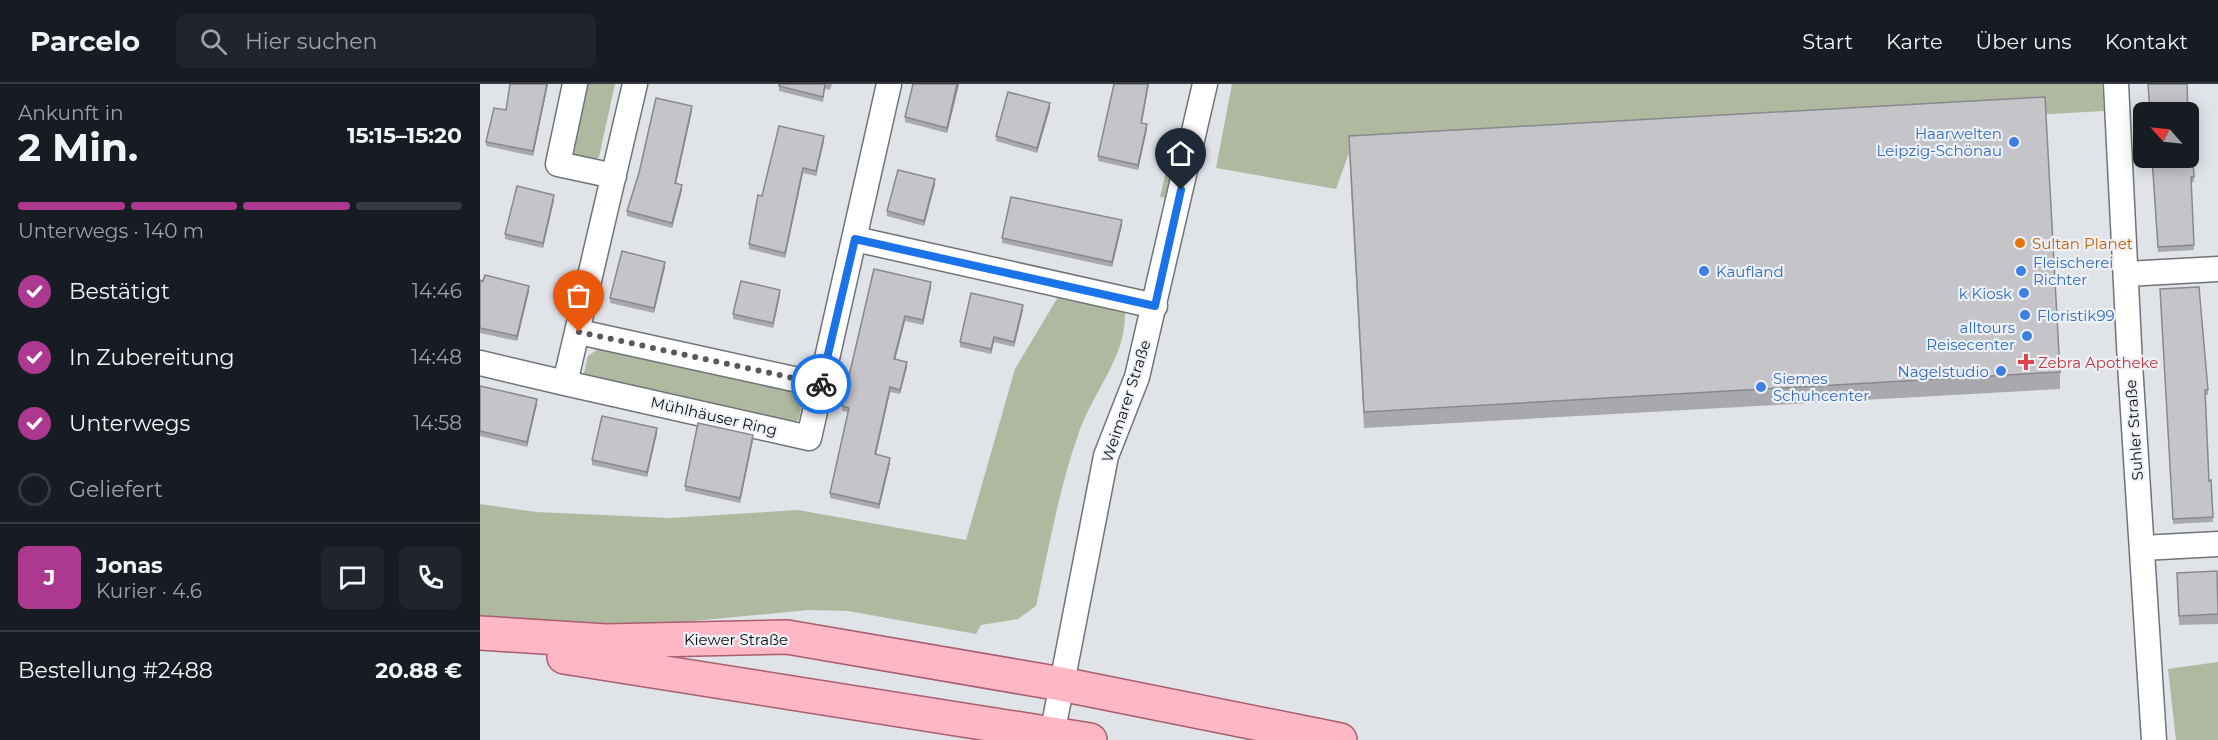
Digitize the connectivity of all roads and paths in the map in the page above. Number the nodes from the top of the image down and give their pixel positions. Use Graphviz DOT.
graph roads {
  1 [pos="575,84"];
  2 [pos="635,84"];
  3 [pos="889,84"];
  4 [pos="1206,84"];
  5 [pos="2116,84"];
  6 [pos="614,176"];
  7 [pos="855,239"];
  8 [pos="2218,269"];
  9 [pos="2126,274"];
  10 [pos="1155,306"];
  11 [pos="579,332"];
  12 [pos="480,363"];
  13 [pos="565,383"];
  14 [pos="821,385"];
  15 [pos="2218,544"];
  16 [pos="2142,548"];
  17 [pos="480,633"];
  18 [pos="480,642"];
  19 [pos="1061,684"];
  20 [pos="1051,736"];
  21 [pos="1090,740"];
  22 [pos="1340,740"];
  23 [pos="2154,740"];
  1 -- 6 [label="street"];
  2 -- 6 [label="street"];
  3 -- 7 [label="street, Mühlhäuser Ring"];
  4 -- 10 [label="street, Weimarer Straße"];
  5 -- 9 [label="street, Suhler Straße"];
  6 -- 11 [label="street"];
  7 -- 10 [label="street"];
  7 -- 14 [label="street, Mühlhäuser Ring"];
  8 -- 9 [label="street"];
  9 -- 16 [label="street, Suhler Straße"];
  10 -- 19 [label="street, Weimarer Straße"];
  11 -- 13 [label="street"];
  11 -- 14 [label="street"];
  12 -- 13 [label="street, Mühlhäuser Ring"];
  13 -- 14 [label="street, Mühlhäuser Ring"];
  15 -- 16 [label="street"];
  16 -- 23 [label="street, Suhler Straße"];
  17 -- 19 [label="main road, Kiewer Straße"];
  18 -- 20 [label="main road"];
  19 -- 20 [label="street"];
  19 -- 22 [label="main road, Kiewer Straße"];
  20 -- 21 [label="main road"];
}
